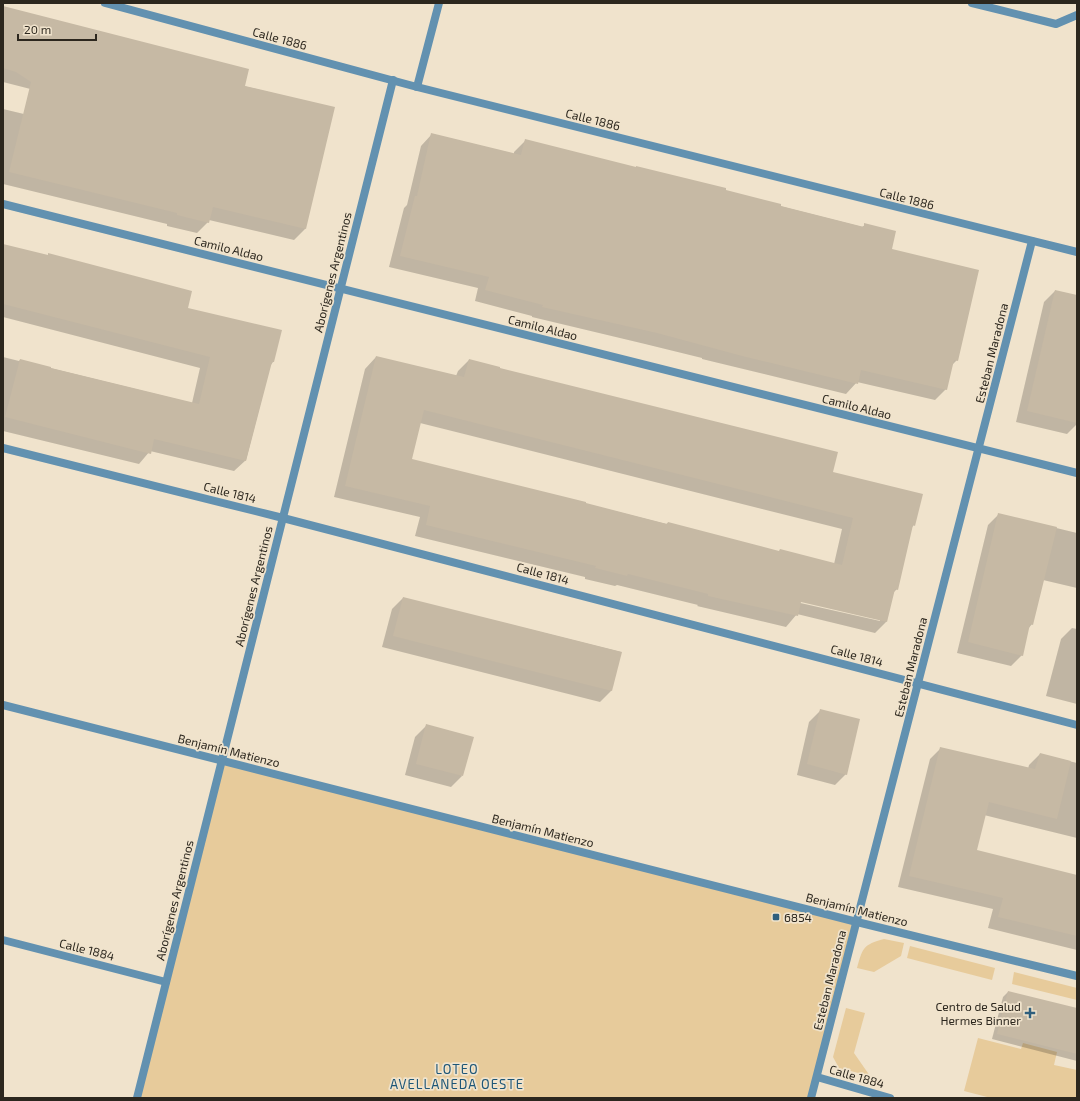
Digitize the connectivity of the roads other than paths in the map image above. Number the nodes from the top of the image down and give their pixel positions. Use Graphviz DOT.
graph roads {
  1 [pos="105,3"];
  2 [pos="439,3"];
  3 [pos="972,3"];
  4 [pos="1077,15"];
  5 [pos="393,80"];
  6 [pos="417,87"];
  7 [pos="3,204"];
  8 [pos="1032,241"];
  9 [pos="1077,252"];
  10 [pos="340,289"];
  11 [pos="3,448"];
  12 [pos="979,448"];
  13 [pos="1077,473"];
  14 [pos="283,518"];
  15 [pos="918,684"];
  16 [pos="3,706"];
  17 [pos="1077,725"];
  18 [pos="221,761"];
  19 [pos="857,922"];
  20 [pos="3,940"];
  21 [pos="1077,976"];
  22 [pos="166,982"];
  23 [pos="817,1078"];
  24 [pos="137,1098"];
  25 [pos="811,1098"];
  26 [pos="890,1098"];
  1 -- 5 [label="street, Calle 1886"];
  2 -- 6 [label="street"];
  3 -- 4 [label="street"];
  5 -- 6 [label="street, Calle 1886"];
  5 -- 10 [label="street, Aborígenes Argentinos"];
  6 -- 8 [label="street, Calle 1886"];
  7 -- 10 [label="street, Camilo Aldao"];
  8 -- 9 [label="street, Calle 1886"];
  8 -- 12 [label="street, Esteban Maradona"];
  10 -- 12 [label="street, Camilo Aldao"];
  10 -- 14 [label="street, Aborígenes Argentinos"];
  11 -- 14 [label="street, Calle 1814"];
  12 -- 13 [label="street, Camilo Aldao"];
  12 -- 15 [label="street, Esteban Maradona"];
  14 -- 15 [label="street, Calle 1814"];
  14 -- 18 [label="street, Aborígenes Argentinos"];
  15 -- 17 [label="street, Calle 1814"];
  15 -- 19 [label="street, Esteban Maradona"];
  16 -- 18 [label="street, Benjamín Matienzo"];
  18 -- 19 [label="street, Benjamín Matienzo"];
  18 -- 22 [label="street, Aborígenes Argentinos"];
  19 -- 21 [label="street, Benjamín Matienzo"];
  19 -- 23 [label="street, Esteban Maradona"];
  20 -- 22 [label="street, Calle 1884"];
  22 -- 24 [label="street, Aborígenes Argentinos"];
  23 -- 25 [label="street, Esteban Maradona"];
  23 -- 26 [label="street, Calle 1884"];
}
